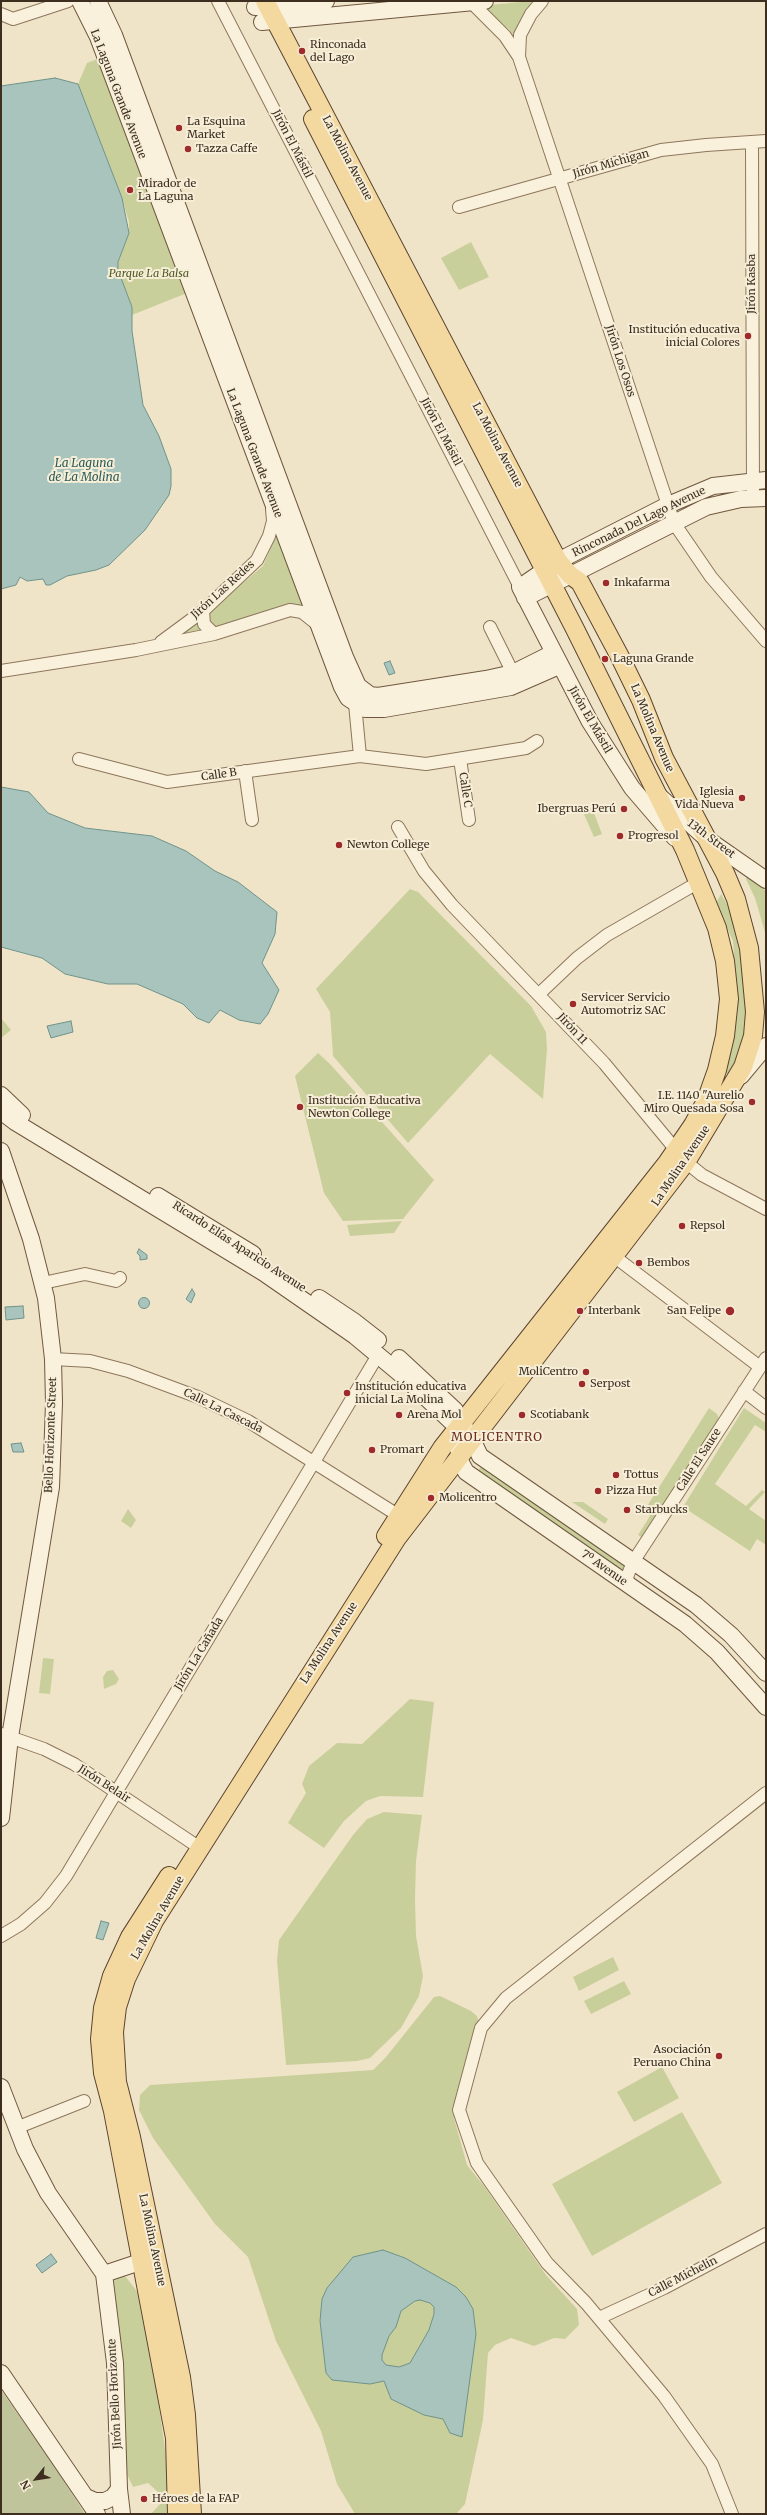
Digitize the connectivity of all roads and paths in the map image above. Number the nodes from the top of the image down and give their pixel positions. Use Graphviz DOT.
graph roads {
  1 [pos="68,1"];
  2 [pos="80,1"];
  3 [pos="98,1"];
  4 [pos="218,1"];
  5 [pos="326,1"];
  6 [pos="475,1"];
  7 [pos="542,1"];
  8 [pos="377,6"];
  9 [pos="263,9"];
  10 [pos="1,14"];
  11 [pos="519,57"];
  12 [pos="766,141"];
  13 [pos="752,142"];
  14 [pos="559,179"];
  15 [pos="459,207"];
  16 [pos="383,227"];
  17 [pos="406,301"];
  18 [pos="228,363"];
  19 [pos="269,473"];
  20 [pos="759,480"];
  21 [pos="759,498"];
  22 [pos="272,501"];
  23 [pos="668,505"];
  24 [pos="674,523"];
  25 [pos="551,571"];
  26 [pos="570,575"];
  27 [pos="523,592"];
  28 [pos="203,611"];
  29 [pos="319,627"];
  30 [pos="490,627"];
  31 [pos="214,634"];
  32 [pos="766,641"];
  33 [pos="158,644"];
  34 [pos="339,659"];
  35 [pos="556,660"];
  36 [pos="1,671"];
  37 [pos="510,678"];
  38 [pos="355,704"];
  39 [pos="537,741"];
  40 [pos="360,756"];
  41 [pos="79,759"];
  42 [pos="460,759"];
  43 [pos="245,771"];
  44 [pos="658,796"];
  45 [pos="252,820"];
  46 [pos="469,820"];
  47 [pos="398,827"];
  48 [pos="707,839"];
  49 [pos="685,850"];
  50 [pos="766,880"];
  51 [pos="699,882"];
  52 [pos="539,994"];
  53 [pos="766,1046"];
  54 [pos="737,1080"];
  55 [pos="1,1095"];
  56 [pos="1,1111"];
  57 [pos="8,1125"];
  58 [pos="1,1151"];
  59 [pos="681,1156"];
  60 [pos="766,1208"];
  61 [pos="616,1257"];
  62 [pos="120,1278"];
  63 [pos="43,1283"];
  64 [pos="378,1355"];
  65 [pos="53,1359"];
  66 [pos="763,1363"];
  67 [pos="744,1391"];
  68 [pos="766,1408"];
  69 [pos="461,1423"];
  70 [pos="472,1440"];
  71 [pos="459,1459"];
  72 [pos="315,1463"];
  73 [pos="404,1519"];
  74 [pos="633,1562"];
  75 [pos="629,1585"];
  76 [pos="766,1673"];
  77 [pos="766,1706"];
  78 [pos="6,1736"];
  79 [pos="116,1791"];
  80 [pos="766,1793"];
  81 [pos="1,1818"];
  82 [pos="195,1845"];
  83 [pos="1,1936"];
  84 [pos="1,2087"];
  85 [pos="84,2101"];
  86 [pos="16,2128"];
  87 [pos="766,2234"];
  88 [pos="149,2260"];
  89 [pos="104,2274"];
  90 [pos="599,2318"];
  91 [pos="1,2373"];
  92 [pos="119,2489"];
  93 [pos="86,2497"];
  94 [pos="97,2514"];
  95 [pos="122,2514"];
  96 [pos="177,2514"];
  97 [pos="192,2514"];
  98 [pos="732,2514"];
  1 -- 10 [label="street"];
  2 -- 18 [label="street, La Laguna Grande Avenue"];
  3 -- 18 [label="street, La Laguna Grande Avenue"];
  4 -- 27 [label="street, Jirón El Mástil"];
  5 -- 9 [label="street"];
  6 -- 8 [label="street"];
  6 -- 11 [label="street, Jirón Los Osos"];
  7 -- 11 [label="street, Jirón Los Osos"];
  8 -- 9 [label="street"];
  9 -- 16 [label="main road, La Molina Avenue"];
  9 -- 17 [label="main road, La Molina Avenue"];
  11 -- 14 [label="street, Jirón Los Osos"];
  12 -- 13 [label="street, Jirón Michigan"];
  13 -- 14 [label="street, Jirón Michigan"];
  13 -- 20 [label="street, Jirón Kasba"];
  14 -- 15 [label="street, Jirón Michigan"];
  14 -- 23 [label="street, Jirón Los Osos"];
  16 -- 17 [label="main road"];
  16 -- 25 [label="main road, La Molina Avenue"];
  17 -- 25 [label="main road, La Molina Avenue"];
  18 -- 19 [label="street, La Laguna Grande Avenue"];
  19 -- 22 [label="street, La Laguna Grande Avenue"];
  19 -- 34 [label="street, La Laguna Grande Avenue"];
  20 -- 21 [label="street, Jirón Kasba"];
  20 -- 23 [label="street, Rinconada Del Lago Avenue"];
  21 -- 24 [label="street, Rinconada Del Lago Avenue"];
  22 -- 28 [label="street, Jirón Las Redes"];
  22 -- 29 [label="street, La Laguna Grande Avenue"];
  23 -- 24 [label="street, Jirón Los Osos"];
  23 -- 25 [label="street, Rinconada Del Lago Avenue"];
  24 -- 26 [label="street, Rinconada Del Lago Avenue"];
  24 -- 32 [label="street, Jirón Los Osos"];
  25 -- 26 [label="main road, La Molina Avenue"];
  25 -- 27 [label="street, Rinconada Del Lago Avenue"];
  25 -- 44 [label="main road, La Molina Avenue"];
  26 -- 48 [label="main road, La Molina Avenue"];
  27 -- 35 [label="street, Jirón El Mástil"];
  28 -- 31 [label="street"];
  28 -- 33 [label="street, Jirón Las Redes"];
  29 -- 31 [label="street, Jirón Las Redes"];
  29 -- 34 [label="street, La Laguna Grande Avenue"];
  30 -- 37 [label="street"];
  31 -- 33 [label="street, Jirón Las Redes"];
  33 -- 36 [label="street, Jirón Las Redes"];
  34 -- 37 [label="street, La Laguna Grande Avenue"];
  34 -- 38 [label="street, La Laguna Grande Avenue"];
  35 -- 37 [label="street, La Laguna Grande Avenue"];
  35 -- 49 [label="street, Jirón El Mástil"];
  37 -- 38 [label="street, La Laguna Grande Avenue"];
  38 -- 40 [label="street"];
  39 -- 42 [label="street, Calle B"];
  40 -- 42 [label="street, Calle B"];
  40 -- 43 [label="street, Calle B"];
  41 -- 43 [label="street, Calle B"];
  42 -- 46 [label="street, Calle C"];
  43 -- 45 [label="street"];
  44 -- 48 [label="street, 13th Street"];
  44 -- 49 [label="main road, La Molina Avenue"];
  47 -- 52 [label="street, Jirón 11"];
  48 -- 50 [label="street, 13th Street"];
  48 -- 54 [label="main road, La Molina Avenue"];
  49 -- 51 [label="main road, La Molina Avenue"];
  51 -- 52 [label="street"];
  51 -- 59 [label="main road, La Molina Avenue"];
  52 -- 59 [label="street, Jirón 11"];
  53 -- 54 [label="street"];
  54 -- 59 [label="main road, La Molina Avenue"];
  55 -- 69 [label="street, Ricardo Elías Aparicio Avenue"];
  56 -- 57 [label="street, Ricardo Elías Aparicio Avenue"];
  57 -- 64 [label="street, Ricardo Elías Aparicio Avenue"];
  58 -- 63 [label="street, Bello Horizonte Street"];
  59 -- 60 [label="street, Jirón 11"];
  59 -- 61 [label="main road, La Molina Avenue"];
  59 -- 69 [label="main road, La Molina Avenue"];
  61 -- 66 [label="street"];
  61 -- 70 [label="main road, La Molina Avenue"];
  62 -- 63 [label="street"];
  63 -- 65 [label="street, Bello Horizonte Street"];
  64 -- 69 [label="street, Ricardo Elías Aparicio Avenue"];
  64 -- 72 [label="street, Jirón La Cañada"];
  65 -- 72 [label="street, Calle La Cascada"];
  65 -- 78 [label="street, Bello Horizonte Street"];
  66 -- 67 [label="street, Calle El Sauce"];
  67 -- 68 [label="street"];
  67 -- 74 [label="street, Calle El Sauce"];
  69 -- 70 [label="street, 7º Avenue"];
  69 -- 71 [label="street"];
  69 -- 73 [label="main road, La Molina Avenue"];
  70 -- 71 [label="main road, La Molina Avenue"];
  70 -- 74 [label="street, 7º Avenue"];
  71 -- 73 [label="main road, La Molina Avenue"];
  71 -- 75 [label="street, 7º Avenue"];
  72 -- 73 [label="street, Calle La Cascada"];
  72 -- 79 [label="street, Jirón La Cañada"];
  73 -- 82 [label="main road, La Molina Avenue"];
  74 -- 75 [label="street, Calle El Sauce"];
  74 -- 76 [label="street, 7º Avenue"];
  75 -- 77 [label="street, 7º Avenue"];
  78 -- 79 [label="street, Jirón Belair"];
  78 -- 81 [label="street, Bello Horizonte Street"];
  79 -- 82 [label="street, Jirón Belair"];
  79 -- 83 [label="street, Jirón La Cañada"];
  80 -- 90 [label="street"];
  82 -- 88 [label="main road, La Molina Avenue"];
  84 -- 86 [label="street"];
  85 -- 86 [label="street"];
  86 -- 89 [label="street"];
  87 -- 90 [label="street, Calle Michelin"];
  88 -- 89 [label="street"];
  88 -- 96 [label="main road, La Molina Avenue"];
  88 -- 97 [label="main road, La Molina Avenue"];
  89 -- 92 [label="street, Jirón Bello Horizonte"];
  90 -- 98 [label="street"];
  91 -- 93 [label="street"];
  92 -- 93 [label="street"];
  92 -- 95 [label="street, Jirón Bello Horizonte"];
  93 -- 94 [label="street"];
}
